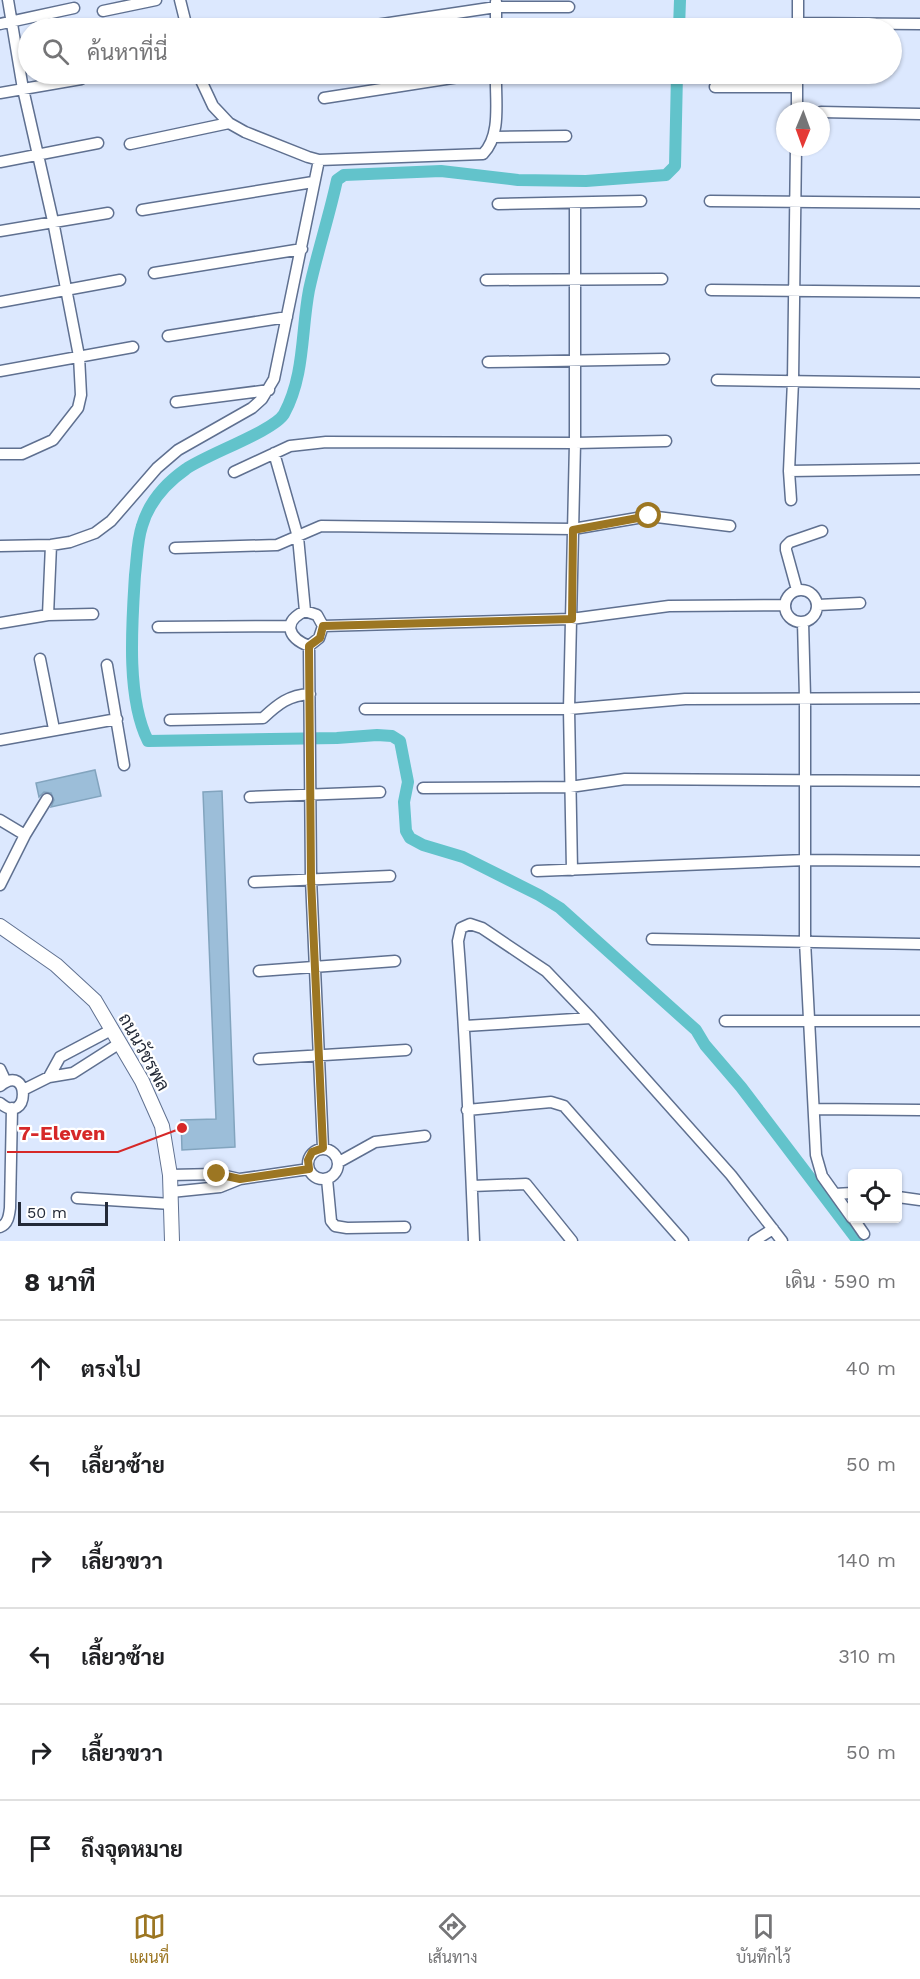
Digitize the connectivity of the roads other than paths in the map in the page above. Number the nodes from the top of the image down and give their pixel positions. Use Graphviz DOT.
graph roads {
  1 [pos="8,0"];
  2 [pos="156,0"];
  3 [pos="180,0"];
  4 [pos="798,0"];
  5 [pos="496,4"];
  6 [pos="569,7"];
  7 [pos="74,8"];
  8 [pos="103,11"];
  9 [pos="26,18"];
  10 [pos="184,18"];
  11 [pos="414,18"];
  12 [pos="798,18"];
  13 [pos="18,20"];
  14 [pos="12,21"];
  15 [pos="0,24"];
  16 [pos="902,24"];
  17 [pos="920,24"];
  18 [pos="18,58"];
  19 [pos="22,84"];
  20 [pos="49,84"];
  21 [pos="203,84"];
  22 [pos="414,84"];
  23 [pos="496,84"];
  24 [pos="715,87"];
  25 [pos="797,87"];
  26 [pos="23,89"];
  27 [pos="0,93"];
  28 [pos="324,98"];
  29 [pos="797,102"];
  30 [pos="830,112"];
  31 [pos="920,114"];
  32 [pos="229,123"];
  33 [pos="495,136"];
  34 [pos="566,136"];
  35 [pos="98,143"];
  36 [pos="130,144"];
  37 [pos="38,155"];
  38 [pos="796,156"];
  39 [pos="319,159"];
  40 [pos="0,162"];
  41 [pos="313,182"];
  42 [pos="641,201"];
  43 [pos="710,201"];
  44 [pos="575,203"];
  45 [pos="796,203"];
  46 [pos="920,203"];
  47 [pos="498,204"];
  48 [pos="142,210"];
  49 [pos="108,213"];
  50 [pos="53,221"];
  51 [pos="0,231"];
  52 [pos="302,249"];
  53 [pos="154,273"];
  54 [pos="662,279"];
  55 [pos="120,280"];
  56 [pos="486,280"];
  57 [pos="575,280"];
  58 [pos="66,290"];
  59 [pos="711,290"];
  60 [pos="794,292"];
  61 [pos="920,292"];
  62 [pos="0,302"];
  63 [pos="287,317"];
  64 [pos="168,336"];
  65 [pos="133,347"];
  66 [pos="79,356"];
  67 [pos="663,359"];
  68 [pos="574,361"];
  69 [pos="488,362"];
  70 [pos="0,371"];
  71 [pos="717,380"];
  72 [pos="793,381"];
  73 [pos="920,383"];
  74 [pos="269,390"];
  75 [pos="176,402"];
  76 [pos="666,441"];
  77 [pos="575,443"];
  78 [pos="274,453"];
  79 [pos="0,454"];
  80 [pos="920,469"];
  81 [pos="789,471"];
  82 [pos="234,472"];
  83 [pos="791,500"];
  84 [pos="730,526"];
  85 [pos="573,530"];
  86 [pos="822,531"];
  87 [pos="298,537"];
  88 [pos="51,545"];
  89 [pos="0,546"];
  90 [pos="175,548"];
  91 [pos="797,590"];
  92 [pos="860,603"];
  93 [pos="785,605"];
  94 [pos="818,605"];
  95 [pos="305,611"];
  96 [pos="93,614"];
  97 [pos="48,615"];
  98 [pos="572,619"];
  99 [pos="803,622"];
  100 [pos="0,623"];
  101 [pos="290,626"];
  102 [pos="323,626"];
  103 [pos="158,627"];
  104 [pos="309,646"];
  105 [pos="40,659"];
  106 [pos="107,665"];
  107 [pos="310,694"];
  108 [pos="805,697"];
  109 [pos="920,698"];
  110 [pos="364,709"];
  111 [pos="569,709"];
  112 [pos="117,719"];
  113 [pos="170,720"];
  114 [pos="54,729"];
  115 [pos="0,740"];
  116 [pos="124,765"];
  117 [pos="805,781"];
  118 [pos="920,781"];
  119 [pos="570,787"];
  120 [pos="423,788"];
  121 [pos="380,792"];
  122 [pos="311,794"];
  123 [pos="250,797"];
  124 [pos="47,799"];
  125 [pos="0,820"];
  126 [pos="25,835"];
  127 [pos="806,860"];
  128 [pos="920,861"];
  129 [pos="572,870"];
  130 [pos="537,871"];
  131 [pos="390,876"];
  132 [pos="311,879"];
  133 [pos="254,882"];
  134 [pos="0,885"];
  135 [pos="0,926"];
  136 [pos="652,939"];
  137 [pos="806,941"];
  138 [pos="920,944"];
  139 [pos="395,961"];
  140 [pos="314,966"];
  141 [pos="259,971"];
  142 [pos="591,1018"];
  143 [pos="809,1020"];
  144 [pos="725,1021"];
  145 [pos="920,1021"];
  146 [pos="465,1026"];
  147 [pos="112,1029"];
  148 [pos="120,1043"];
  149 [pos="406,1050"];
  150 [pos="318,1055"];
  151 [pos="259,1059"];
  152 [pos="0,1069"];
  153 [pos="49,1077"];
  154 [pos="3,1084"];
  155 [pos="23,1090"];
  156 [pos="0,1103"];
  157 [pos="12,1108"];
  158 [pos="815,1109"];
  159 [pos="467,1110"];
  160 [pos="920,1110"];
  161 [pos="425,1136"];
  162 [pos="323,1148"];
  163 [pos="339,1162"];
  164 [pos="309,1169"];
  165 [pos="170,1175"];
  166 [pos="240,1179"];
  167 [pos="327,1179"];
  168 [pos="472,1186"];
  169 [pos="848,1193"];
  170 [pos="835,1194"];
  171 [pos="77,1198"];
  172 [pos="171,1198"];
  173 [pos="902,1198"];
  174 [pos="920,1200"];
  175 [pos="848,1211"];
  176 [pos="856,1223"];
  177 [pos="0,1227"];
  178 [pos="405,1227"];
  179 [pos="773,1229"];
  180 [pos="864,1234"];
  181 [pos="172,1241"];
  182 [pos="474,1241"];
  183 [pos="572,1241"];
  184 [pos="683,1241"];
  185 [pos="754,1241"];
  186 [pos="782,1241"];
  1 -- 14 [label="street"];
  2 -- 8 [label="street"];
  3 -- 10 [label="street"];
  4 -- 12 [label="street"];
  5 -- 6 [label="street"];
  5 -- 11 [label="street"];
  7 -- 9 [label="street"];
  13 -- 14 [label="street"];
  14 -- 15 [label="street"];
  14 -- 18 [label="street"];
  16 -- 17 [label="street"];
  19 -- 26 [label="street"];
  20 -- 26 [label="street"];
  21 -- 32 [label="street"];
  22 -- 28 [label="street"];
  23 -- 33 [label="street"];
  24 -- 25 [label="street"];
  25 -- 29 [label="street"];
  26 -- 27 [label="street"];
  26 -- 37 [label="street"];
  30 -- 31 [label="street"];
  32 -- 36 [label="street"];
  32 -- 39 [label="street"];
  33 -- 34 [label="street"];
  33 -- 39 [label="street"];
  35 -- 37 [label="street"];
  37 -- 40 [label="street"];
  37 -- 50 [label="street"];
  38 -- 45 [label="street"];
  39 -- 41 [label="street"];
  41 -- 48 [label="street"];
  41 -- 52 [label="street"];
  42 -- 44 [label="street"];
  43 -- 45 [label="street"];
  44 -- 47 [label="street"];
  44 -- 57 [label="street"];
  45 -- 46 [label="street"];
  45 -- 60 [label="street"];
  49 -- 50 [label="street"];
  50 -- 51 [label="street"];
  50 -- 58 [label="street"];
  52 -- 53 [label="street"];
  52 -- 63 [label="street"];
  54 -- 57 [label="street"];
  55 -- 58 [label="street"];
  56 -- 57 [label="street"];
  57 -- 68 [label="street"];
  58 -- 62 [label="street"];
  58 -- 66 [label="street"];
  59 -- 60 [label="street"];
  60 -- 61 [label="street"];
  60 -- 72 [label="street"];
  63 -- 64 [label="street"];
  63 -- 74 [label="street"];
  65 -- 66 [label="street"];
  66 -- 70 [label="street"];
  66 -- 79 [label="street"];
  67 -- 68 [label="street"];
  68 -- 69 [label="street"];
  68 -- 77 [label="street"];
  71 -- 72 [label="street"];
  72 -- 73 [label="street"];
  72 -- 81 [label="street"];
  74 -- 75 [label="street"];
  74 -- 88 [label="street"];
  76 -- 77 [label="street"];
  77 -- 78 [label="street"];
  77 -- 85 [label="street"];
  78 -- 82 [label="street"];
  78 -- 87 [label="street"];
  80 -- 81 [label="street"];
  81 -- 83 [label="street"];
  84 -- 85 [label="street"];
  85 -- 87 [label="street"];
  85 -- 98 [label="street"];
  86 -- 91 [label="street"];
  87 -- 90 [label="street"];
  87 -- 95 [label="street"];
  88 -- 89 [label="street"];
  88 -- 97 [label="street"];
  91 -- 93 [label="street"];
  91 -- 94 [label="street"];
  92 -- 94 [label="street"];
  93 -- 98 [label="street"];
  93 -- 99 [label="street"];
  94 -- 99 [label="street"];
  95 -- 101 [label="street"];
  95 -- 102 [label="street"];
  96 -- 97 [label="street"];
  97 -- 100 [label="street"];
  98 -- 102 [label="street"];
  98 -- 111 [label="street"];
  99 -- 108 [label="street"];
  101 -- 103 [label="street"];
  101 -- 104 [label="street"];
  102 -- 104 [label="street"];
  104 -- 107 [label="street"];
  105 -- 114 [label="street"];
  106 -- 112 [label="street"];
  107 -- 113 [label="street"];
  107 -- 122 [label="street"];
  108 -- 109 [label="street"];
  108 -- 111 [label="street"];
  108 -- 117 [label="street"];
  110 -- 111 [label="street"];
  111 -- 119 [label="street"];
  112 -- 114 [label="street"];
  112 -- 116 [label="street"];
  114 -- 115 [label="street"];
  117 -- 118 [label="street"];
  117 -- 119 [label="street"];
  117 -- 127 [label="street"];
  119 -- 120 [label="street"];
  119 -- 129 [label="street"];
  121 -- 122 [label="street"];
  122 -- 123 [label="street"];
  122 -- 132 [label="street"];
  124 -- 126 [label="street"];
  125 -- 126 [label="street"];
  126 -- 134 [label="street"];
  127 -- 128 [label="street"];
  127 -- 129 [label="street"];
  127 -- 137 [label="street"];
  129 -- 130 [label="street"];
  131 -- 132 [label="street"];
  132 -- 133 [label="street"];
  132 -- 140 [label="street"];
  135 -- 147 [label="street, ถนนวัชรพล"];
  136 -- 137 [label="street"];
  137 -- 138 [label="street"];
  137 -- 143 [label="street"];
  139 -- 140 [label="street"];
  140 -- 141 [label="street"];
  140 -- 150 [label="street"];
  142 -- 146 [label="street"];
  142 -- 146 [label="street"];
  142 -- 179 [label="street"];
  143 -- 144 [label="street"];
  143 -- 145 [label="street"];
  143 -- 158 [label="street"];
  146 -- 159 [label="street"];
  147 -- 148 [label="street, ถนนวัชรพล"];
  147 -- 153 [label="street"];
  148 -- 153 [label="street"];
  148 -- 165 [label="street, ถนนวัชรพล"];
  149 -- 150 [label="street"];
  150 -- 151 [label="street"];
  150 -- 162 [label="street"];
  152 -- 154 [label="street"];
  153 -- 155 [label="street"];
  154 -- 155 [label="street"];
  155 -- 157 [label="street"];
  156 -- 157 [label="street"];
  157 -- 177 [label="street"];
  158 -- 160 [label="street"];
  158 -- 170 [label="street"];
  159 -- 168 [label="street"];
  159 -- 184 [label="street"];
  161 -- 163 [label="street"];
  162 -- 163 [label="street"];
  162 -- 164 [label="street"];
  163 -- 167 [label="street"];
  164 -- 166 [label="street"];
  164 -- 167 [label="street"];
  165 -- 166 [label="street"];
  165 -- 172 [label="street, ถนนวัชรพล"];
  166 -- 172 [label="street"];
  167 -- 178 [label="street"];
  168 -- 182 [label="street"];
  168 -- 183 [label="street"];
  169 -- 170 [label="street"];
  170 -- 175 [label="street"];
  171 -- 172 [label="street"];
  172 -- 181 [label="street, ถนนวัชรพล"];
  173 -- 174 [label="street"];
  176 -- 180 [label="street"];
  179 -- 185 [label="street"];
  179 -- 186 [label="street"];
}
